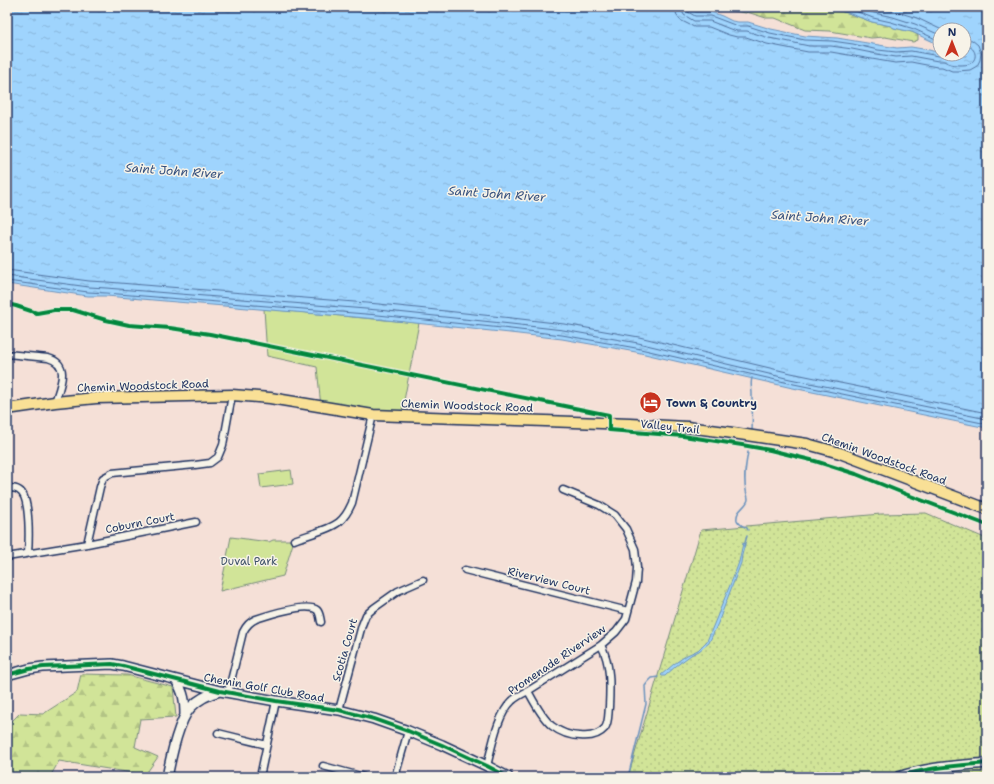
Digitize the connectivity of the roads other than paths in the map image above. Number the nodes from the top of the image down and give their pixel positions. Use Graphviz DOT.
graph roads {
  1 [pos="7,354"];
  2 [pos="232,394"];
  3 [pos="56,402"];
  4 [pos="7,409"];
  5 [pos="373,415"];
  6 [pos="7,488"];
  7 [pos="563,490"];
  8 [pos="987,509"];
  9 [pos="196,522"];
  10 [pos="294,540"];
  11 [pos="87,544"];
  12 [pos="28,553"];
  13 [pos="7,557"];
  14 [pos="465,570"];
  15 [pos="423,580"];
  16 [pos="628,611"];
  17 [pos="321,622"];
  18 [pos="601,645"];
  19 [pos="7,675"];
  20 [pos="176,680"];
  21 [pos="528,691"];
  22 [pos="224,692"];
  23 [pos="276,701"];
  24 [pos="339,710"];
  25 [pos="184,716"];
  26 [pos="408,731"];
  27 [pos="218,733"];
  28 [pos="267,745"];
  29 [pos="987,763"];
  30 [pos="323,766"];
  31 [pos="487,766"];
  32 [pos="167,777"];
  33 [pos="260,777"];
  34 [pos="364,777"];
  35 [pos="395,777"];
  36 [pos="508,777"];
  37 [pos="899,777"];
  1 -- 3 [label="street"];
  2 -- 3 [label="main road, Chemin Woodstock Road"];
  2 -- 5 [label="main road, Chemin Woodstock Road"];
  2 -- 11 [label="street"];
  3 -- 4 [label="main road, Chemin Woodstock Road"];
  5 -- 8 [label="main road, Chemin Woodstock Road"];
  5 -- 10 [label="street"];
  6 -- 12 [label="street"];
  7 -- 16 [label="street, Promenade Riverview"];
  9 -- 11 [label="street, Coburn Court"];
  11 -- 12 [label="street, Coburn Court"];
  12 -- 13 [label="street, Coburn Court"];
  14 -- 16 [label="street, Riverview Court"];
  15 -- 24 [label="street, Scotia Court"];
  16 -- 18 [label="street, Promenade Riverview"];
  17 -- 22 [label="street"];
  18 -- 21 [label="street, Promenade Riverview"];
  18 -- 21 [label="street"];
  19 -- 20 [label="street, Chemin Golf Club Road"];
  20 -- 22 [label="street, Chemin Golf Club Road"];
  20 -- 25 [label="street"];
  21 -- 31 [label="street, Promenade Riverview"];
  22 -- 23 [label="street, Chemin Golf Club Road"];
  22 -- 25 [label="street"];
  23 -- 24 [label="street, Chemin Golf Club Road"];
  23 -- 28 [label="street"];
  24 -- 26 [label="street, Chemin Golf Club Road"];
  25 -- 32 [label="street"];
  26 -- 31 [label="street, Chemin Golf Club Road"];
  26 -- 35 [label="street"];
  27 -- 28 [label="street"];
  28 -- 33 [label="street"];
  29 -- 37 [label="street"];
  30 -- 34 [label="street"];
  31 -- 36 [label="street, Chemin Golf Club Road"];
}
